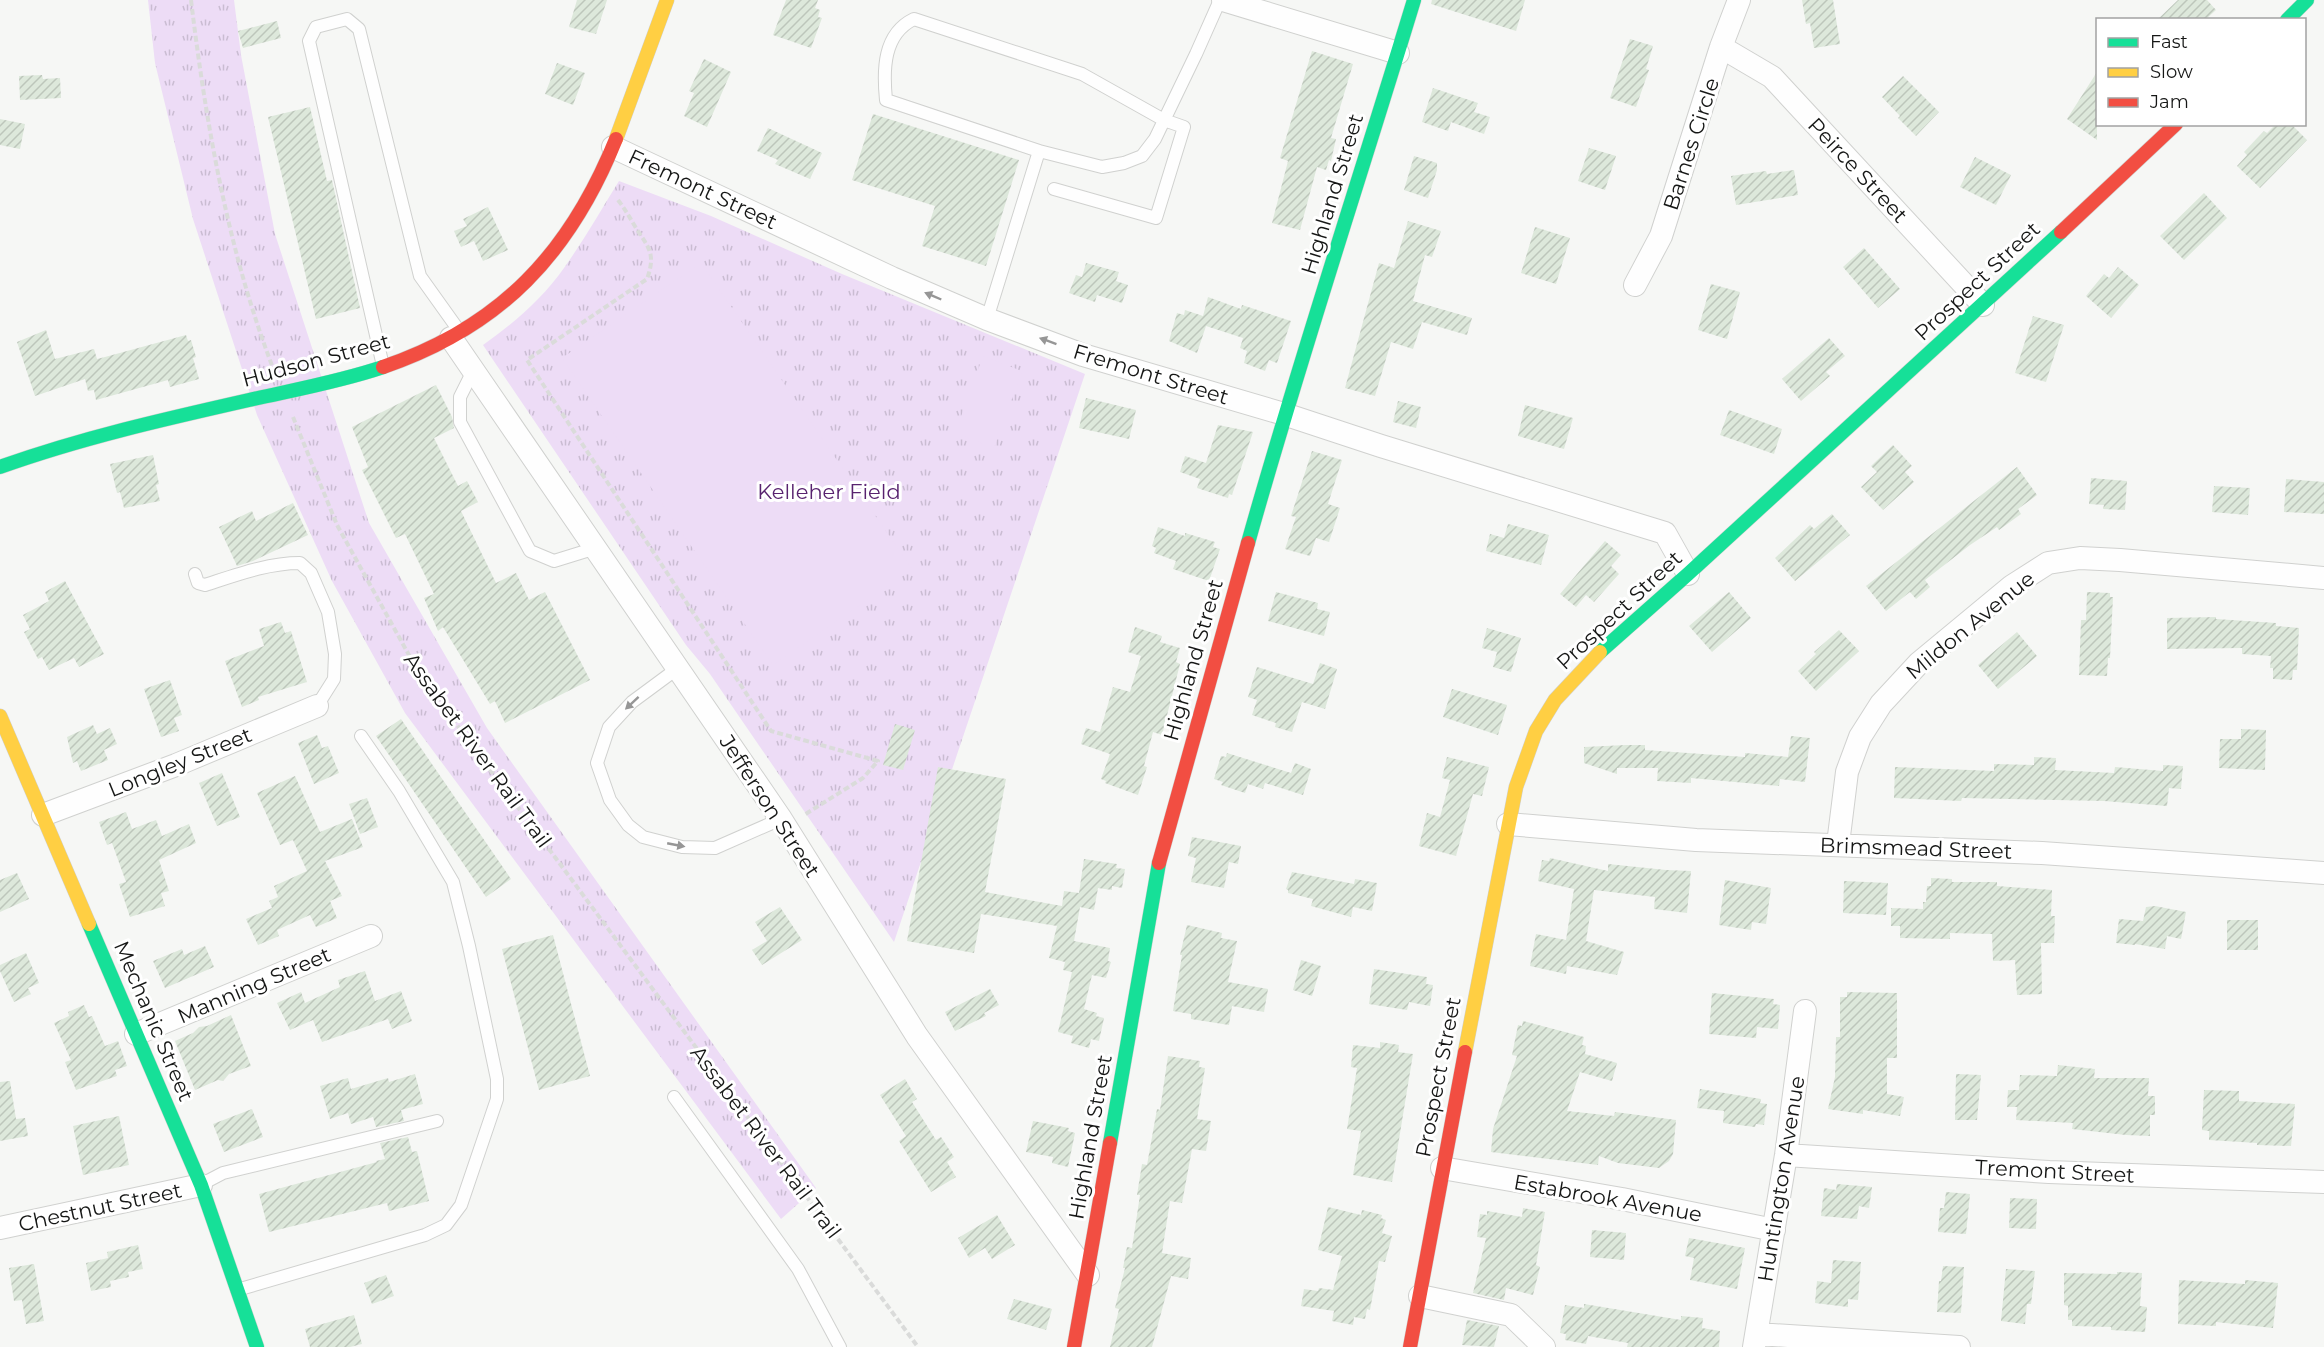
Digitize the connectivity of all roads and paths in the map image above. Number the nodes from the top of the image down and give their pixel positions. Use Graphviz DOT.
graph roads {
  1 [pos="190,0"];
  2 [pos="667,0"];
  3 [pos="1221,0"];
  4 [pos="1414,0"];
  5 [pos="1739,0"];
  6 [pos="2307,0"];
  7 [pos="2289,18"];
  8 [pos="1721,47"];
  9 [pos="1398,53"];
  10 [pos="1164,120"];
  11 [pos="2174,126"];
  12 [pos="613,147"];
  13 [pos="1039,150"];
  14 [pos="1054,189"];
  15 [pos="615,196"];
  16 [pos="1635,285"];
  17 [pos="1983,305"];
  18 [pos="987,319"];
  19 [pos="455,335"];
  20 [pos="383,367"];
  21 [pos="473,371"];
  22 [pos="283,392"];
  23 [pos="1284,414"];
  24 [pos="0,466"];
  25 [pos="596,548"];
  26 [pos="195,574"];
  27 [pos="1688,574"];
  28 [pos="2324,578"];
  29 [pos="678,668"];
  30 [pos="317,706"];
  31 [pos="0,716"];
  32 [pos="362,736"];
  33 [pos="43,815"];
  34 [pos="783,823"];
  35 [pos="1508,824"];
  36 [pos="1838,844"];
  37 [pos="2324,873"];
  38 [pos="371,936"];
  39 [pos="1805,1011"];
  40 [pos="136,1034"];
  41 [pos="674,1097"];
  42 [pos="437,1121"];
  43 [pos="1786,1155"];
  44 [pos="1443,1168"];
  45 [pos="2324,1182"];
  46 [pos="201,1185"];
  47 [pos="0,1228"];
  48 [pos="1774,1230"];
  49 [pos="1088,1275"];
  50 [pos="236,1290"];
  51 [pos="1420,1296"];
  52 [pos="1755,1341"];
  53 [pos="257,1347"];
  54 [pos="840,1347"];
  55 [pos="918,1347"];
  56 [pos="1074,1347"];
  57 [pos="1410,1347"];
  58 [pos="1544,1347"];
  59 [pos="1959,1347"];
  1 -- 22 [label="path, Assabet River Rail Trail"];
  2 -- 12 [label="street, Hudson Street"];
  3 -- 9 [label="street"];
  3 -- 10 [label="lane"];
  4 -- 9 [label="street, Highland Street"];
  5 -- 8 [label="street, Barnes Circle"];
  6 -- 7 [label="street"];
  8 -- 16 [label="street, Barnes Circle"];
  8 -- 17 [label="street, Peirce Street"];
  9 -- 23 [label="street, Highland Street"];
  10 -- 13 [label="lane"];
  10 -- 13 [label="lane"];
  10 -- 14 [label="lane"];
  11 -- 17 [label="street, Prospect Street"];
  18 -- 12 [label="street, Fremont Street, one-way"];
  12 -- 19 [label="street, Hudson Street"];
  13 -- 18 [label="lane"];
  15 -- 34 [label="path"];
  17 -- 27 [label="street, Prospect Street"];
  23 -- 18 [label="street, Fremont Street, one-way"];
  19 -- 20 [label="street, Hudson Street"];
  19 -- 20 [label="lane"];
  19 -- 21 [label="street, Jefferson Street"];
  20 -- 22 [label="street, Hudson Street"];
  21 -- 25 [label="street, Jefferson Street"];
  21 -- 25 [label="lane"];
  22 -- 24 [label="street, Hudson Street"];
  22 -- 55 [label="path, Assabet River Rail Trail"];
  23 -- 27 [label="street, Fremont Street"];
  23 -- 49 [label="street, Highland Street"];
  25 -- 29 [label="street, Jefferson Street"];
  26 -- 30 [label="lane"];
  27 -- 35 [label="street, Prospect Street"];
  28 -- 36 [label="street, Mildon Avenue"];
  29 -- 34 [label="street, Jefferson Street"];
  29 -- 34 [label="lane, one-way"];
  30 -- 33 [label="street, Longley Street"];
  31 -- 33 [label="street, Mechanic Street"];
  32 -- 50 [label="lane"];
  33 -- 40 [label="street, Mechanic Street"];
  34 -- 49 [label="street, Jefferson Street"];
  35 -- 36 [label="street, Brimsmead Street"];
  35 -- 44 [label="street, Prospect Street"];
  36 -- 37 [label="street, Brimsmead Street"];
  38 -- 40 [label="street, Manning Street"];
  39 -- 43 [label="street, Huntington Avenue"];
  40 -- 46 [label="street, Mechanic Street"];
  41 -- 54 [label="lane"];
  42 -- 46 [label="lane"];
  43 -- 45 [label="street, Tremont Street"];
  43 -- 48 [label="street, Huntington Avenue"];
  44 -- 48 [label="street, Estabrook Avenue"];
  44 -- 51 [label="street, Prospect Street"];
  46 -- 47 [label="street, Chestnut Street"];
  46 -- 50 [label="street, Mechanic Street"];
  48 -- 52 [label="street, Huntington Avenue"];
  49 -- 56 [label="street, Highland Street"];
  50 -- 53 [label="street, Mechanic Street"];
  51 -- 57 [label="street, Prospect Street"];
  51 -- 58 [label="street"];
  52 -- 59 [label="street"];
}
